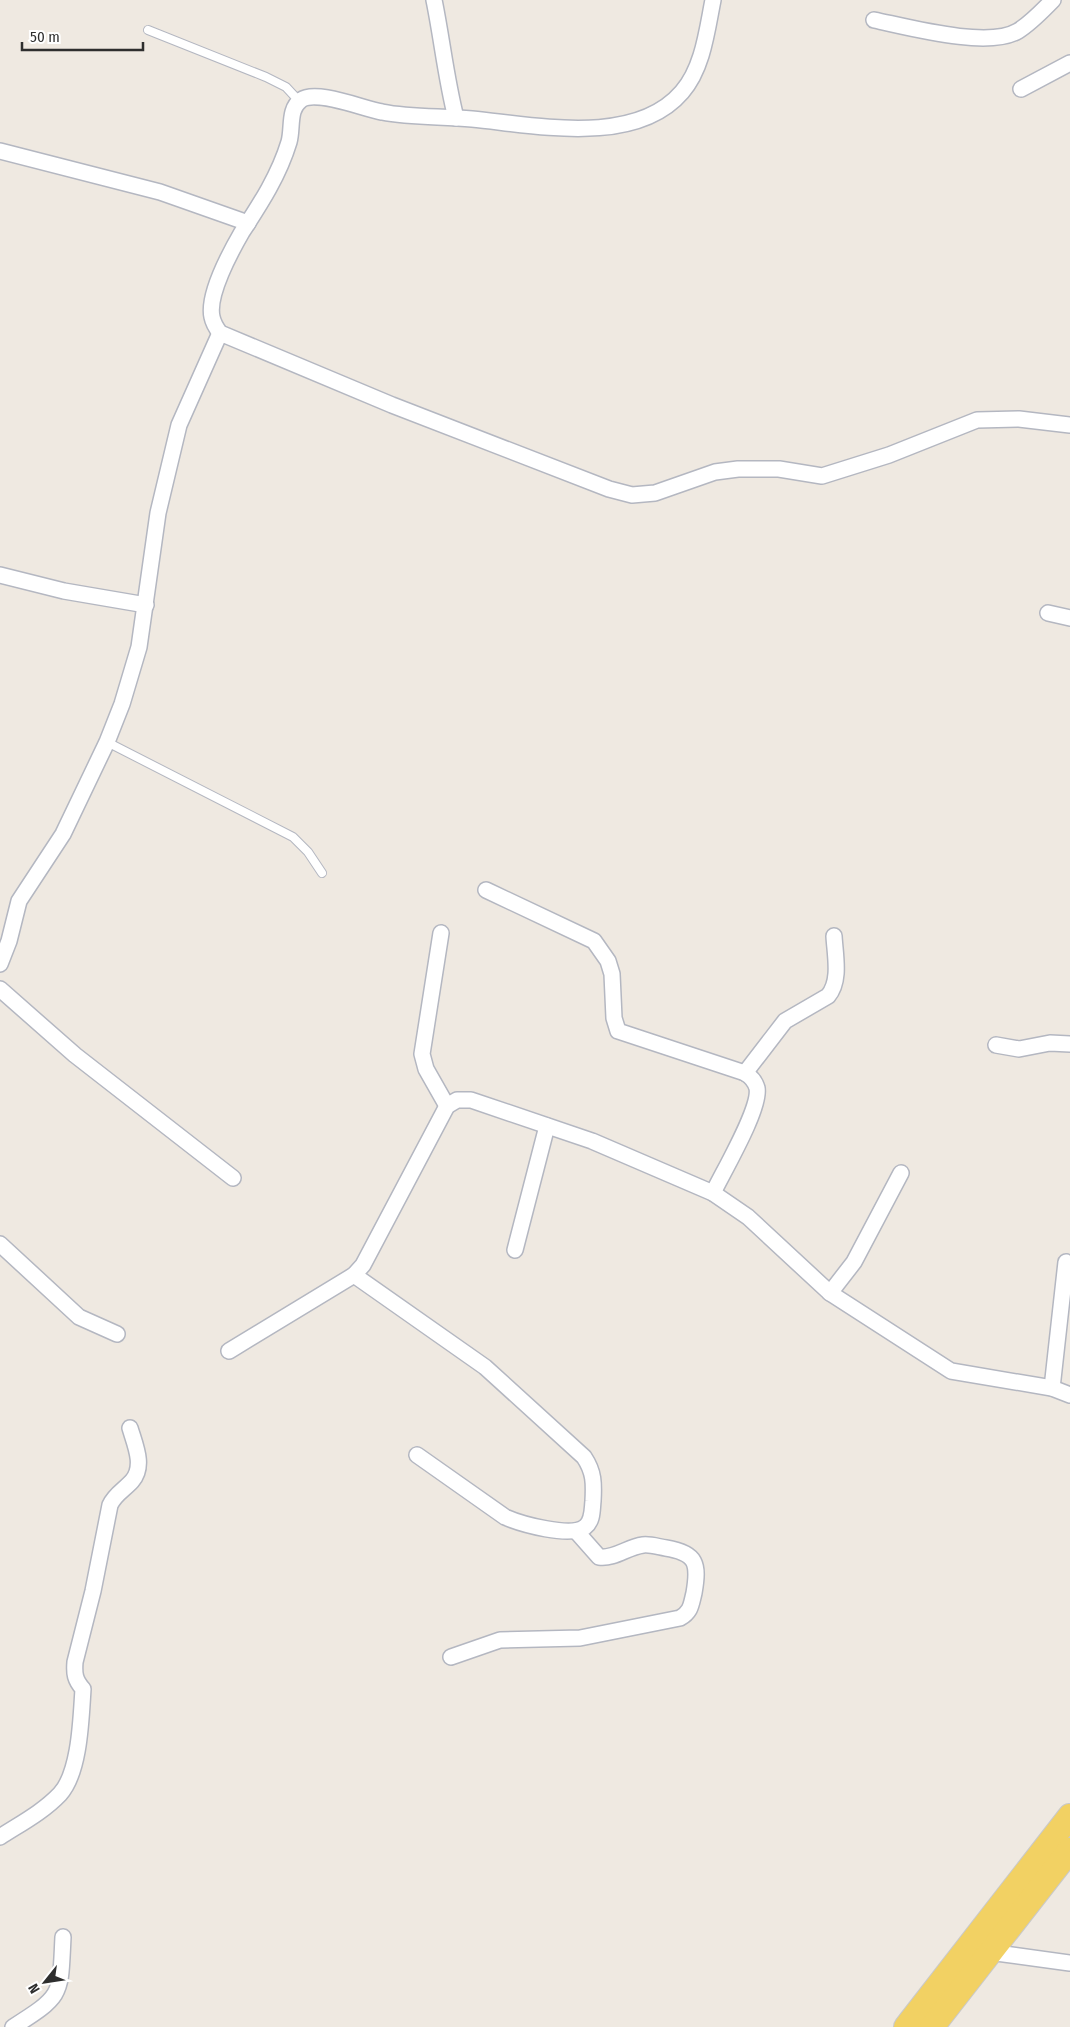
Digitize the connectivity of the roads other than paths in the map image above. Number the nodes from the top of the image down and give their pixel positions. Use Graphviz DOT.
graph roads {
  1 [pos="434,0"];
  2 [pos="713,0"];
  3 [pos="1053,0"];
  4 [pos="874,20"];
  5 [pos="148,30"];
  6 [pos="1070,63"];
  7 [pos="1021,89"];
  8 [pos="299,101"];
  9 [pos="456,118"];
  10 [pos="0,150"];
  11 [pos="248,223"];
  12 [pos="220,334"];
  13 [pos="1070,425"];
  14 [pos="0,575"];
  15 [pos="146,605"];
  16 [pos="1048,613"];
  17 [pos="1070,618"];
  18 [pos="107,742"];
  19 [pos="322,873"];
  20 [pos="486,890"];
  21 [pos="441,933"];
  22 [pos="834,936"];
  23 [pos="0,964"];
  24 [pos="0,989"];
  25 [pos="1070,1044"];
  26 [pos="996,1045"];
  27 [pos="745,1073"];
  28 [pos="447,1106"];
  29 [pos="547,1126"];
  30 [pos="901,1173"];
  31 [pos="233,1178"];
  32 [pos="713,1193"];
  33 [pos="0,1244"];
  34 [pos="515,1250"];
  35 [pos="1066,1262"];
  36 [pos="354,1275"];
  37 [pos="830,1293"];
  38 [pos="117,1334"];
  39 [pos="229,1350"];
  40 [pos="1052,1388"];
  41 [pos="1070,1395"];
  42 [pos="130,1428"];
  43 [pos="417,1455"];
  44 [pos="576,1531"];
  45 [pos="450,1657"];
  46 [pos="1070,1816"];
  47 [pos="0,1837"];
  48 [pos="1070,1850"];
  49 [pos="63,1937"];
  50 [pos="989,1952"];
  51 [pos="1070,1964"];
  52 [pos="13,2027"];
  53 [pos="906,2027"];
  54 [pos="932,2027"];
  1 -- 9 [label="street"];
  2 -- 9 [label="street"];
  3 -- 4 [label="street"];
  5 -- 8 [label="lane"];
  6 -- 7 [label="street"];
  8 -- 9 [label="street"];
  8 -- 11 [label="street"];
  10 -- 11 [label="street"];
  11 -- 12 [label="street"];
  12 -- 13 [label="street"];
  12 -- 15 [label="street"];
  14 -- 15 [label="street"];
  15 -- 18 [label="street"];
  16 -- 17 [label="street"];
  18 -- 19 [label="lane"];
  18 -- 23 [label="street"];
  20 -- 27 [label="street"];
  21 -- 28 [label="street"];
  22 -- 27 [label="street"];
  24 -- 31 [label="street"];
  25 -- 26 [label="street"];
  27 -- 32 [label="street"];
  28 -- 29 [label="street"];
  28 -- 36 [label="street"];
  29 -- 32 [label="street"];
  29 -- 34 [label="street"];
  30 -- 37 [label="street"];
  32 -- 37 [label="street"];
  33 -- 38 [label="street"];
  35 -- 40 [label="street"];
  36 -- 39 [label="street"];
  36 -- 44 [label="street"];
  37 -- 40 [label="street"];
  40 -- 41 [label="street"];
  42 -- 47 [label="street"];
  43 -- 44 [label="street"];
  44 -- 45 [label="street"];
  46 -- 53 [label="main road"];
  48 -- 50 [label="main road"];
  49 -- 52 [label="street"];
  50 -- 51 [label="street"];
  50 -- 54 [label="main road"];
}
